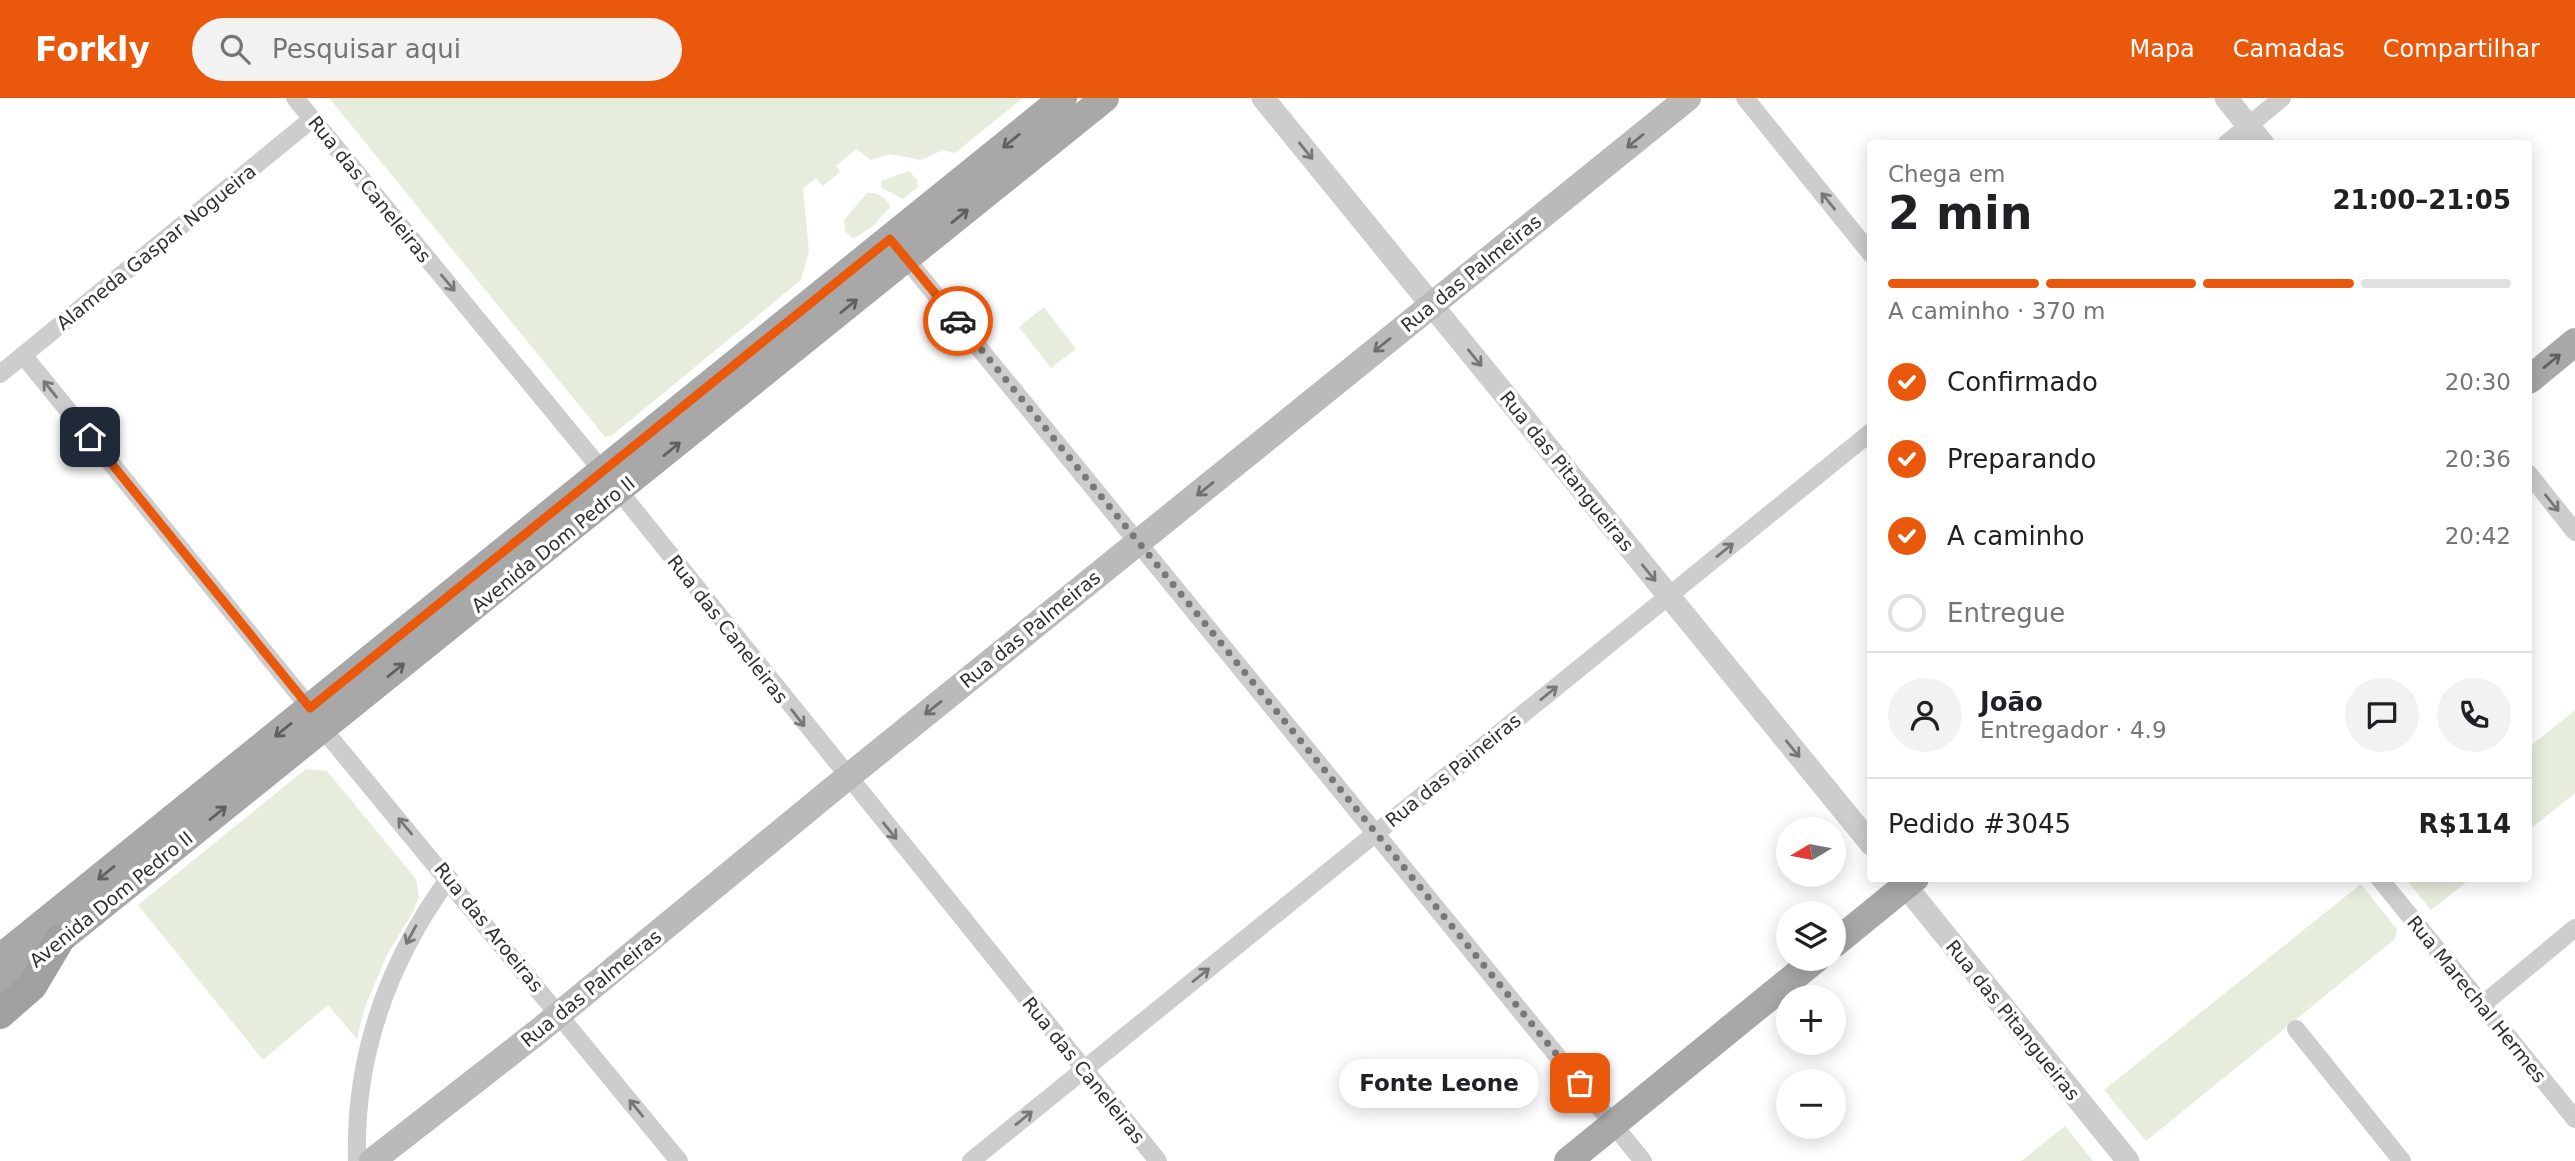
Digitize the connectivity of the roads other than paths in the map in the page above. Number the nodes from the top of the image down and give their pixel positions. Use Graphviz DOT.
graph roads {
  1 [pos="295,98"];
  2 [pos="1063,98"];
  3 [pos="1105,98"];
  4 [pos="1263,98"];
  5 [pos="1688,98"];
  6 [pos="1745,98"];
  7 [pos="2226,98"];
  8 [pos="2283,98"];
  9 [pos="312,119"];
  10 [pos="2249,125"];
  11 [pos="2231,140"];
  12 [pos="2260,140"];
  13 [pos="899,249"];
  14 [pos="1867,249"];
  15 [pos="1432,305"];
  16 [pos="2575,342"];
  17 [pos="23,355"];
  18 [pos="0,374"];
  19 [pos="2532,378"];
  20 [pos="1867,435"];
  21 [pos="2532,478"];
  22 [pos="611,481"];
  23 [pos="2575,532"];
  24 [pos="1138,542"];
  25 [pos="1668,596"];
  26 [pos="317,718"];
  27 [pos="846,778"];
  28 [pos="1374,834"];
  29 [pos="1867,839"];
  30 [pos="449,878"];
  31 [pos="1905,882"];
  32 [pos="1907,882"];
  33 [pos="2382,882"];
  34 [pos="2575,928"];
  35 [pos="54,930"];
  36 [pos="1846,934"];
  37 [pos="0,938"];
  38 [pos="1801,971"];
  39 [pos="4,974"];
  40 [pos="2482,1005"];
  41 [pos="0,1014"];
  42 [pos="560,1014"];
  43 [pos="2296,1029"];
  44 [pos="1083,1070"];
  45 [pos="2575,1119"];
  46 [pos="1613,1124"];
  47 [pos="357,1161"];
  48 [pos="372,1161"];
  49 [pos="679,1161"];
  50 [pos="971,1161"];
  51 [pos="1158,1161"];
  52 [pos="1568,1161"];
  53 [pos="1643,1161"];
  54 [pos="2128,1161"];
  55 [pos="2402,1161"];
  1 -- 9 [label="street, Rua das Caneleiras"];
  2 -- 13 [label="main road, Avenida Dom Pedro II, one-way"];
  13 -- 3 [label="main road, Avenida Dom Pedro II, one-way"];
  4 -- 15 [label="street, Rua das Pitangueiras, one-way"];
  5 -- 15 [label="main road, Rua das Palmeiras, one-way"];
  14 -- 6 [label="street, one-way"];
  7 -- 10 [label="street"];
  8 -- 10 [label="street"];
  9 -- 17 [label="street, Alameda Gaspar Nogueira"];
  9 -- 22 [label="street, Rua das Caneleiras, one-way"];
  10 -- 11 [label="street"];
  10 -- 12 [label="street"];
  13 -- 22 [label="main road, Avenida Dom Pedro II"];
  13 -- 24 [label="street"];
  15 -- 24 [label="main road, Rua das Palmeiras, one-way"];
  15 -- 25 [label="street, Rua das Pitangueiras, one-way"];
  19 -- 16 [label="main road, one-way"];
  17 -- 18 [label="street, Alameda Gaspar Nogueira"];
  26 -- 17 [label="street, Rua das Aroeiras, one-way"];
  25 -- 20 [label="street, Rua das Paineiras, one-way"];
  21 -- 23 [label="street, one-way"];
  22 -- 26 [label="main road, Avenida Dom Pedro II"];
  22 -- 27 [label="street, Rua das Caneleiras, one-way"];
  24 -- 27 [label="main road, Rua das Palmeiras, one-way"];
  24 -- 28 [label="street"];
  28 -- 25 [label="street, Rua das Paineiras, one-way"];
  25 -- 29 [label="street, Rua das Pitangueiras, one-way"];
  30 -- 26 [label="street, Rua das Aroeiras, one-way"];
  26 -- 35 [label="main road, Avenida Dom Pedro II"];
  27 -- 42 [label="main road, Rua das Palmeiras"];
  27 -- 44 [label="street, Rua das Caneleiras, one-way"];
  44 -- 28 [label="street, Rua das Paineiras, one-way"];
  28 -- 46 [label="street"];
  30 -- 42 [label="street, Rua das Aroeiras"];
  30 -- 47 [label="street, one-way"];
  31 -- 36 [label="main road"];
  32 -- 54 [label="street, Rua das Pitangueiras"];
  33 -- 40 [label="street, Rua Marechal Hermes"];
  34 -- 40 [label="street"];
  35 -- 37 [label="main road"];
  35 -- 39 [label="main road, Avenida Dom Pedro II"];
  35 -- 41 [label="highway"];
  38 -- 46 [label="main road"];
  40 -- 45 [label="street, Rua Marechal Hermes"];
  42 -- 48 [label="main road, Rua das Palmeiras"];
  49 -- 42 [label="street, Rua das Aroeiras, one-way"];
  43 -- 55 [label="street"];
  50 -- 44 [label="street, Rua das Paineiras, one-way"];
  44 -- 51 [label="street, Rua das Caneleiras"];
  46 -- 52 [label="main road"];
  46 -- 53 [label="street"];
}
